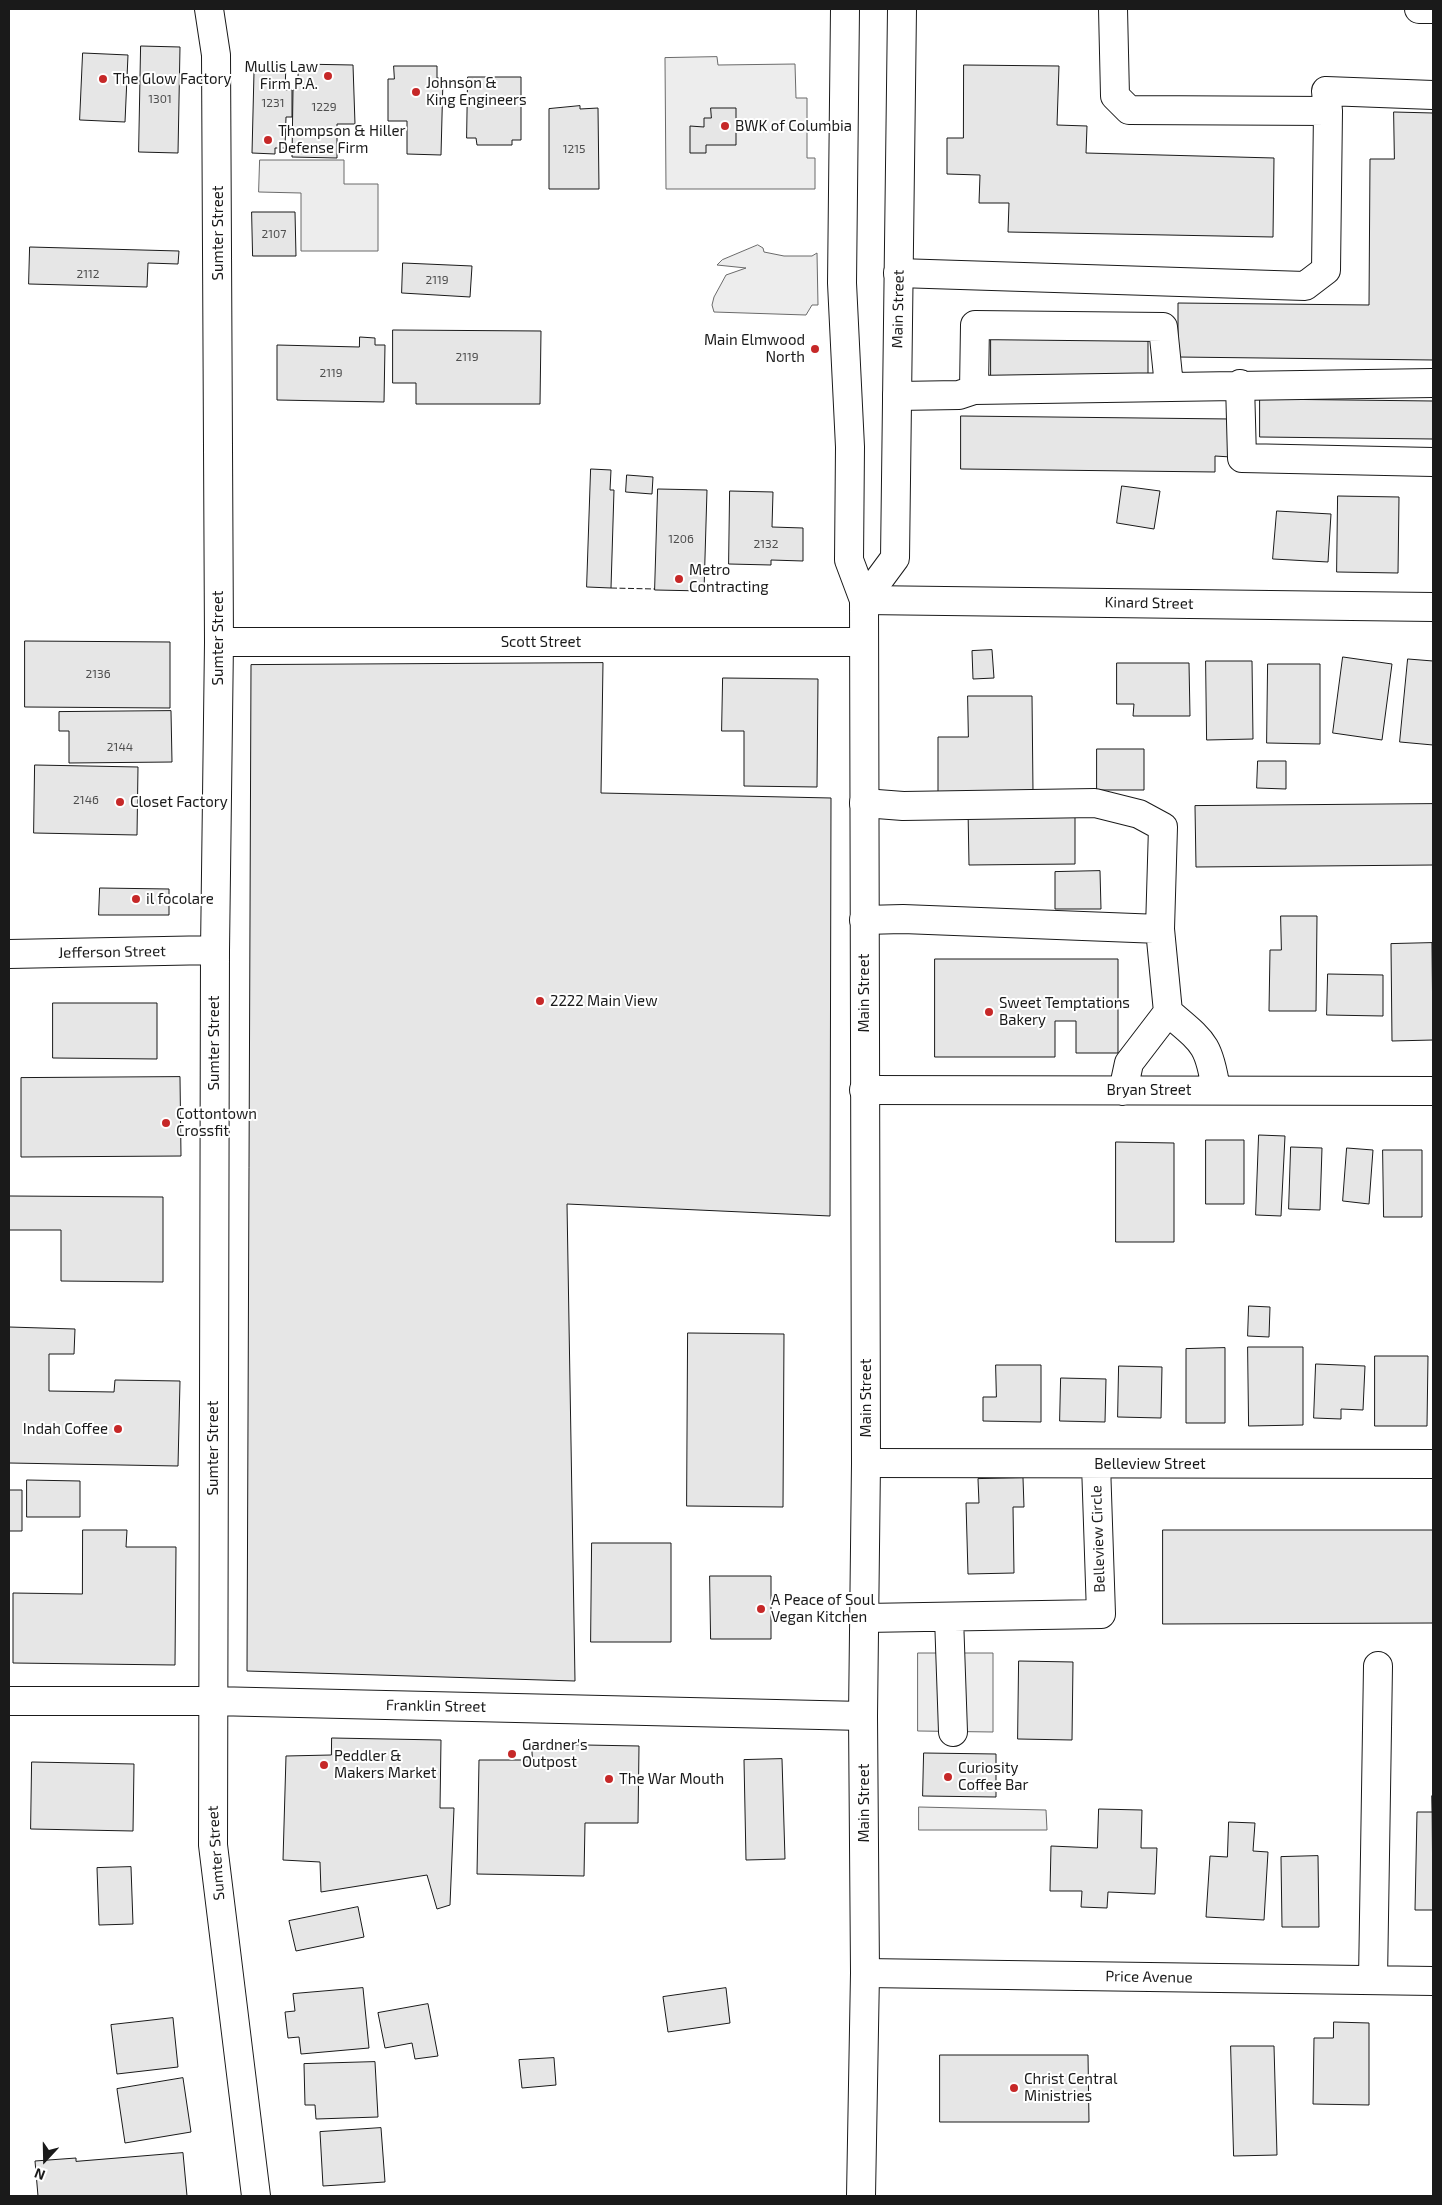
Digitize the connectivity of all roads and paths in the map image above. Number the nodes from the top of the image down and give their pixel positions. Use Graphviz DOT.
graph roads {
  1 [pos="208,9"];
  2 [pos="845,9"];
  3 [pos="902,9"];
  4 [pos="1113,9"];
  5 [pos="1418,9"];
  6 [pos="1433,9"];
  7 [pos="1433,95"];
  8 [pos="1328,110"];
  9 [pos="898,274"];
  10 [pos="1433,383"];
  11 [pos="1240,384"];
  12 [pos="1169,386"];
  13 [pos="974,390"];
  14 [pos="897,396"];
  15 [pos="1433,462"];
  16 [pos="864,600"];
  17 [pos="1433,607"];
  18 [pos="218,642"];
  19 [pos="864,642"];
  20 [pos="864,803"];
  21 [pos="864,920"];
  22 [pos="1160,929"];
  23 [pos="215,950"];
  24 [pos="9,954"];
  25 [pos="1168,1012"];
  26 [pos="864,1090"];
  27 [pos="1216,1090"];
  28 [pos="1123,1091"];
  29 [pos="1433,1091"];
  30 [pos="866,1463"];
  31 [pos="1096,1464"];
  32 [pos="1433,1464"];
  33 [pos="950,1617"];
  34 [pos="865,1618"];
  35 [pos="1378,1666"];
  36 [pos="9,1701"];
  37 [pos="212,1701"];
  38 [pos="863,1716"];
  39 [pos="952,1732"];
  40 [pos="865,1973"];
  41 [pos="1373,1980"];
  42 [pos="1433,1981"];
  43 [pos="256,2196"];
  44 [pos="861,2196"];
  1 -- 18 [label="main road, Sumter Street"];
  2 -- 16 [label="main road, Main Street"];
  3 -- 9 [label="main road, Main Street"];
  4 -- 8 [label="main road"];
  5 -- 6 [label="main road"];
  7 -- 8 [label="main road"];
  8 -- 9 [label="main road"];
  9 -- 14 [label="main road, Main Street"];
  10 -- 11 [label="main road"];
  11 -- 12 [label="main road"];
  11 -- 15 [label="main road"];
  12 -- 13 [label="main road"];
  12 -- 13 [label="main road"];
  13 -- 14 [label="main road"];
  14 -- 16 [label="main road, Main Street"];
  16 -- 17 [label="main road, Kinard Street"];
  16 -- 19 [label="main road, Main Street"];
  18 -- 19 [label="main road, Scott Street"];
  18 -- 23 [label="main road, Sumter Street"];
  19 -- 20 [label="main road, Main Street"];
  20 -- 21 [label="main road, Main Street"];
  20 -- 22 [label="main road"];
  21 -- 22 [label="main road"];
  21 -- 26 [label="main road, Main Street"];
  22 -- 25 [label="main road"];
  23 -- 24 [label="main road, Jefferson Street"];
  23 -- 37 [label="main road, Sumter Street"];
  25 -- 27 [label="main road"];
  25 -- 28 [label="main road"];
  26 -- 28 [label="main road, Bryan Street"];
  26 -- 30 [label="main road, Main Street"];
  27 -- 28 [label="main road, Bryan Street"];
  27 -- 29 [label="main road, Bryan Street"];
  30 -- 31 [label="main road, Belleview Street"];
  30 -- 34 [label="main road, Main Street"];
  31 -- 32 [label="main road, Belleview Street"];
  31 -- 33 [label="main road, Belleview Circle"];
  33 -- 34 [label="main road"];
  33 -- 39 [label="main road"];
  34 -- 38 [label="main road, Main Street"];
  35 -- 41 [label="main road"];
  36 -- 37 [label="main road, Franklin Street"];
  37 -- 38 [label="main road, Franklin Street"];
  37 -- 43 [label="main road, Sumter Street"];
  38 -- 40 [label="main road, Main Street"];
  40 -- 41 [label="main road, Price Avenue"];
  40 -- 44 [label="main road, Main Street"];
  41 -- 42 [label="main road, Price Avenue"];
}
